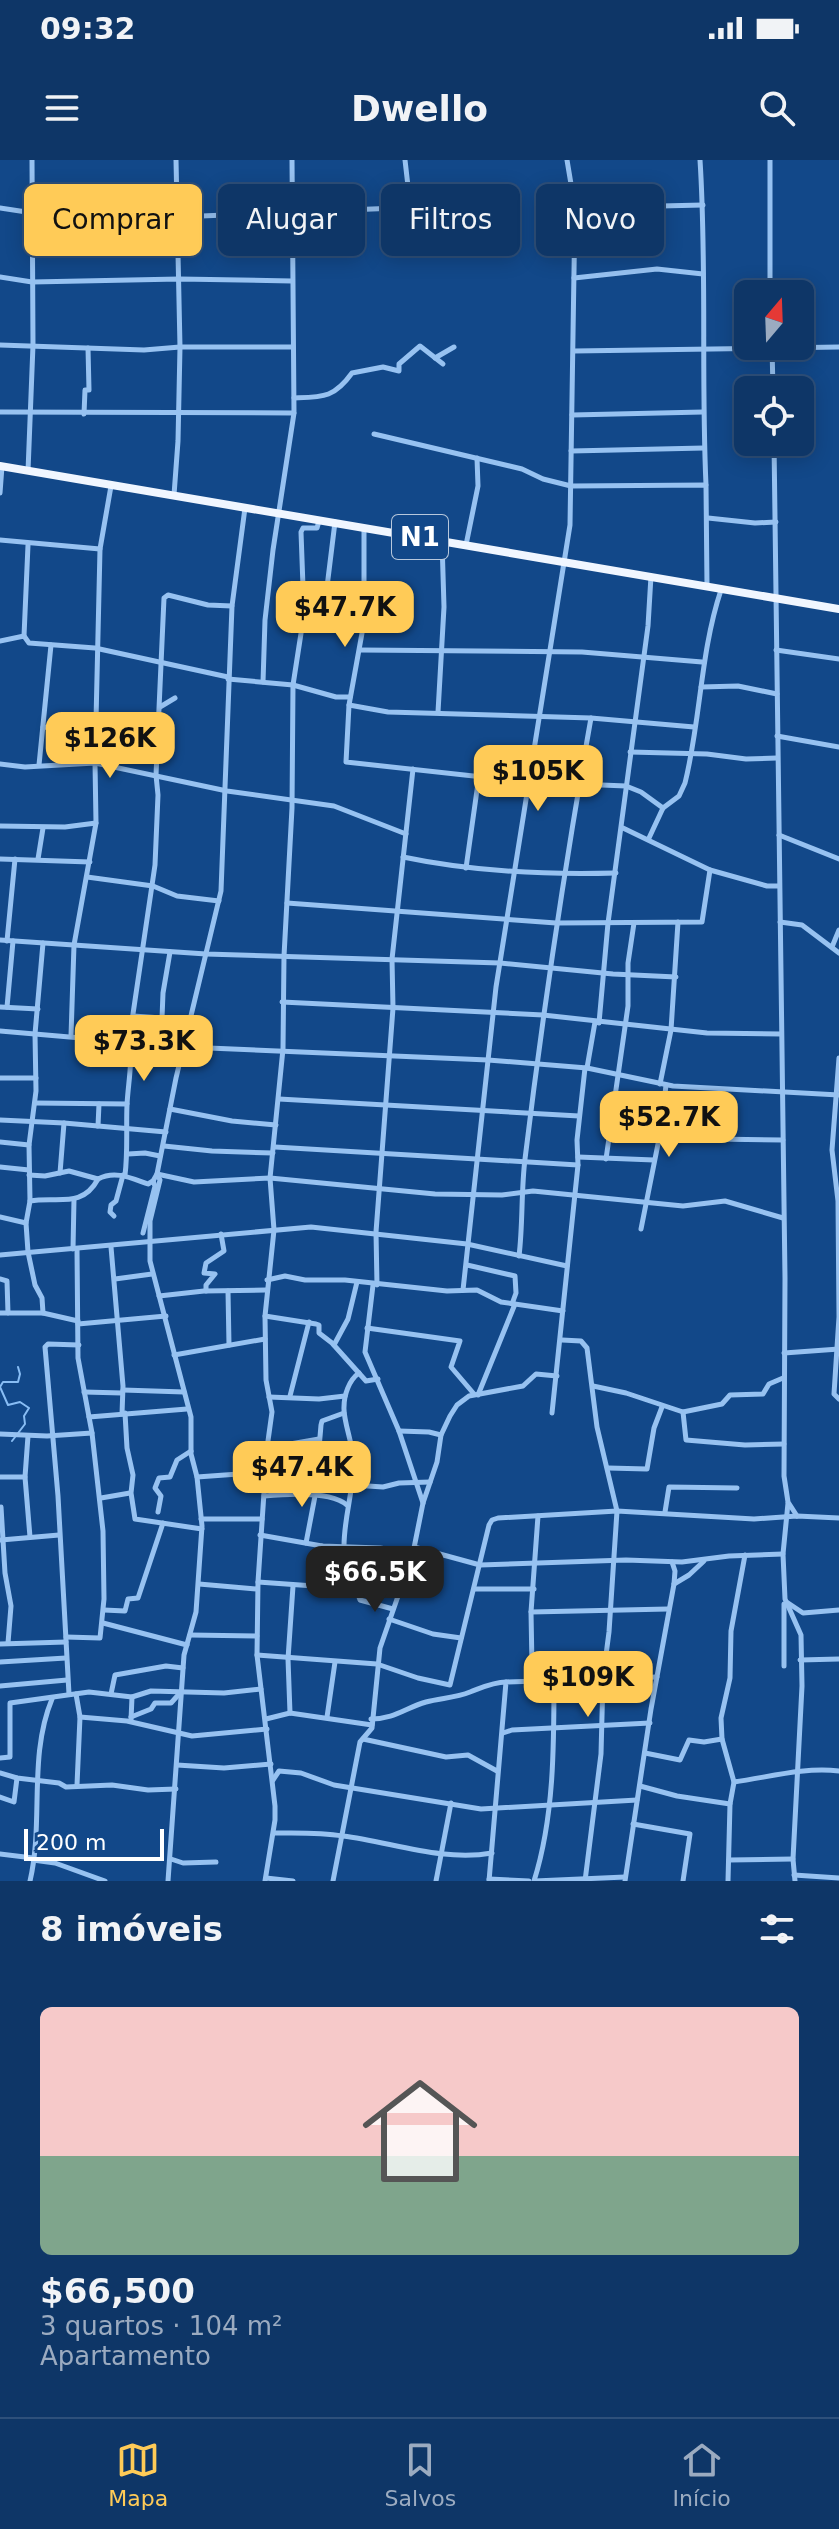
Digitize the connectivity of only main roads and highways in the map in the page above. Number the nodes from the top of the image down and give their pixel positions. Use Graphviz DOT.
graph roads {
  1 [pos="1,466"];
  2 [pos="839,609"];
  1 -- 2 [label="highway, N1"];
}
